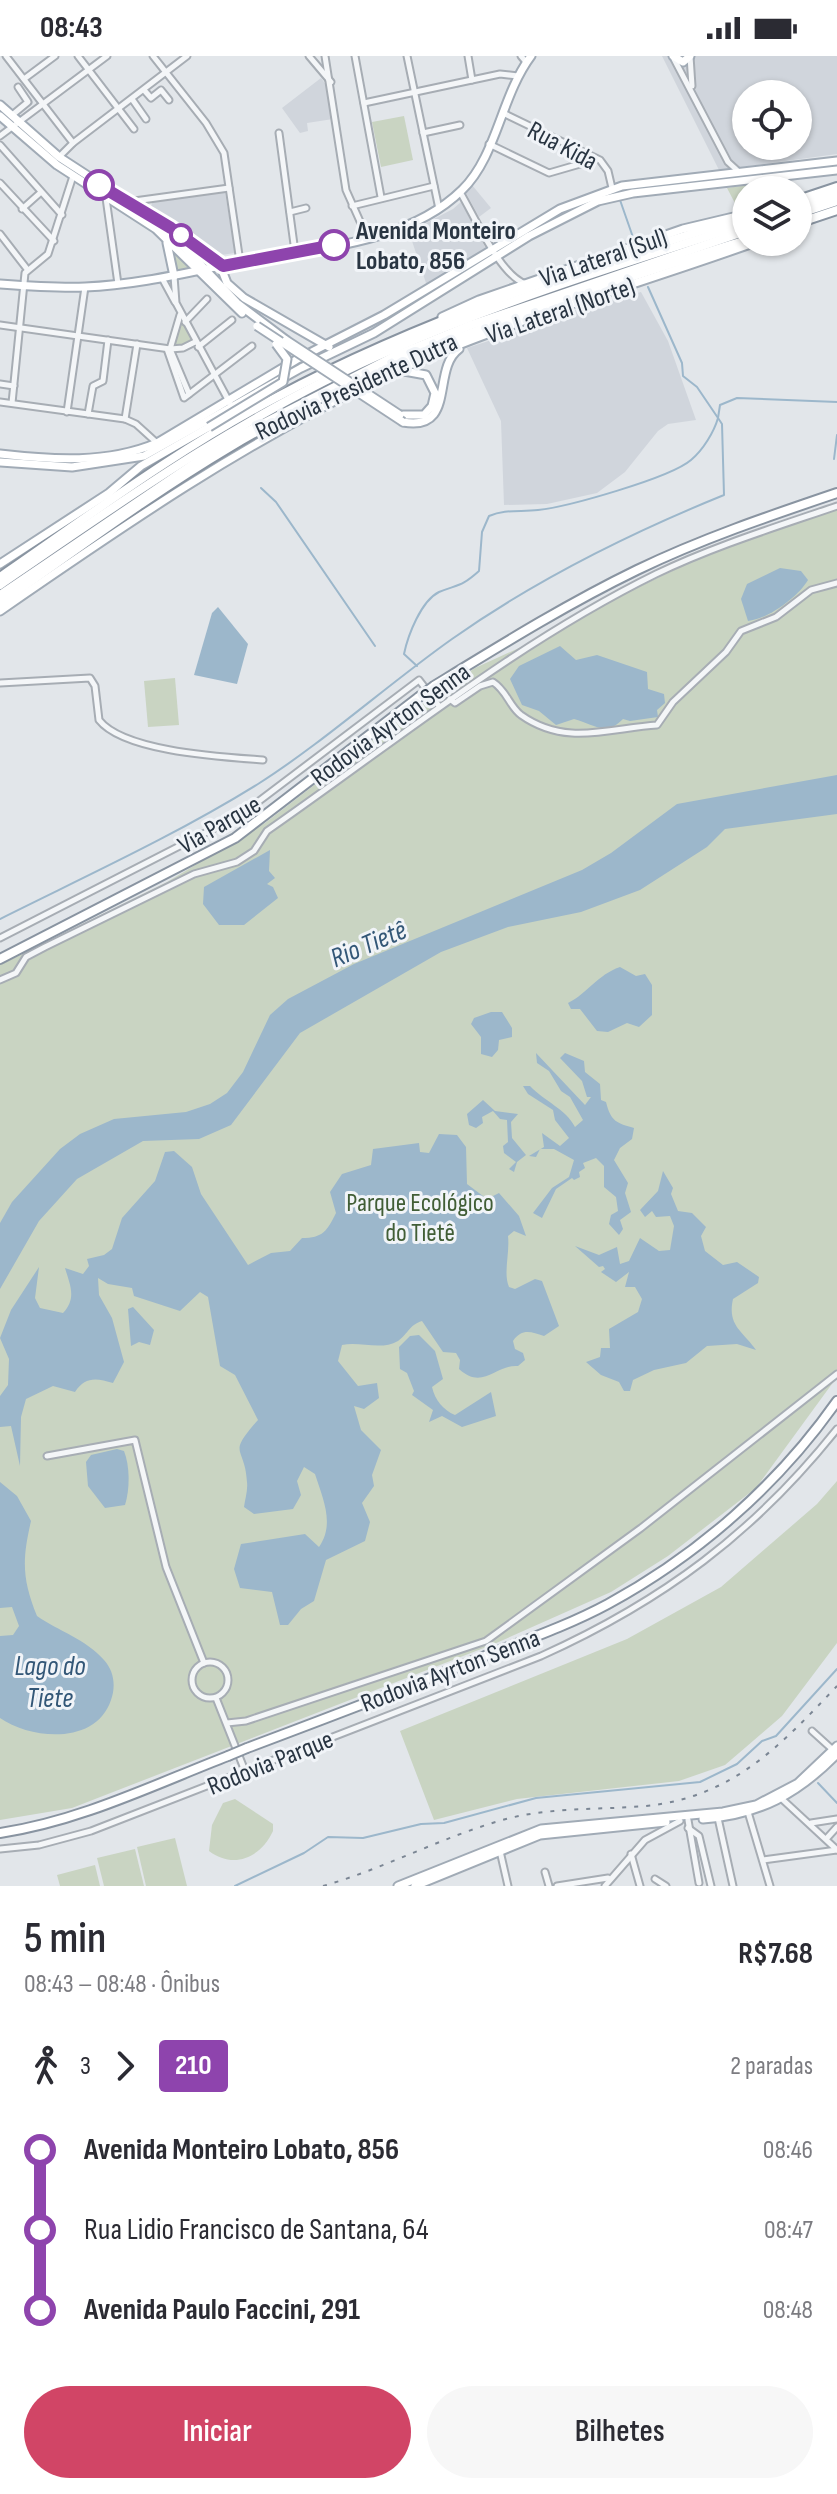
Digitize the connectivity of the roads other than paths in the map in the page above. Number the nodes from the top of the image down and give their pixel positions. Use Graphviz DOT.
graph roads {
  1 [pos="6,56"];
  2 [pos="55,56"];
  3 [pos="78,56"];
  4 [pos="107,56"];
  5 [pos="153,56"];
  6 [pos="187,56"];
  7 [pos="309,56"];
  8 [pos="325,56"];
  9 [pos="355,56"];
  10 [pos="407,56"];
  11 [pos="468,56"];
  12 [pos="673,56"];
  13 [pos="690,56"];
  14 [pos="526,58"];
  15 [pos="89,70"];
  16 [pos="166,73"];
  17 [pos="518,76"];
  18 [pos="329,78"];
  19 [pos="24,79"];
  20 [pos="472,80"];
  21 [pos="154,82"];
  22 [pos="18,87"];
  23 [pos="144,90"];
  24 [pos="161,90"];
  25 [pos="415,92"];
  26 [pos="694,95"];
  27 [pos="132,99"];
  28 [pos="169,100"];
  29 [pos="44,103"];
  30 [pos="364,103"];
  31 [pos="0,105"];
  32 [pos="117,109"];
  33 [pos="501,112"];
  34 [pos="0,116"];
  35 [pos="146,119"];
  36 [pos="13,121"];
  37 [pos="460,125"];
  38 [pos="134,129"];
  39 [pos="279,133"];
  40 [pos="423,133"];
  41 [pos="0,136"];
  42 [pos="73,143"];
  43 [pos="488,144"];
  44 [pos="0,145"];
  45 [pos="588,154"];
  46 [pos="58,161"];
  47 [pos="837,161"];
  48 [pos="728,162"];
  49 [pos="837,170"];
  50 [pos="728,173"];
  51 [pos="743,174"];
  52 [pos="73,176"];
  53 [pos="675,179"];
  54 [pos="0,183"];
  55 [pos="434,186"];
  56 [pos="837,187"];
  57 [pos="97,188"];
  58 [pos="229,188"];
  59 [pos="612,188"];
  60 [pos="679,188"];
  61 [pos="460,192"];
  62 [pos="40,193"];
  63 [pos="837,194"];
  64 [pos="812,195"];
  65 [pos="106,197"];
  66 [pos="381,197"];
  67 [pos="147,199"];
  68 [pos="124,201"];
  69 [pos="598,201"];
  70 [pos="837,201"];
  71 [pos="812,202"];
  72 [pos="352,206"];
  73 [pos="306,208"];
  74 [pos="22,209"];
  75 [pos="439,209"];
  76 [pos="812,209"];
  77 [pos="837,210"];
  78 [pos="290,212"];
  79 [pos="146,213"];
  80 [pos="62,215"];
  81 [pos="732,218"];
  82 [pos="812,219"];
  83 [pos="732,220"];
  84 [pos="162,224"];
  85 [pos="732,229"];
  86 [pos="0,234"];
  87 [pos="732,236"];
  88 [pos="367,237"];
  89 [pos="165,238"];
  90 [pos="54,241"];
  91 [pos="732,245"];
  92 [pos="492,248"];
  93 [pos="732,250"];
  94 [pos="295,252"];
  95 [pos="498,256"];
  96 [pos="240,262"];
  97 [pos="223,266"];
  98 [pos="27,269"];
  99 [pos="202,270"];
  100 [pos="174,276"];
  101 [pos="162,278"];
  102 [pos="515,278"];
  103 [pos="0,284"];
  104 [pos="118,284"];
  105 [pos="527,284"];
  106 [pos="25,286"];
  107 [pos="85,287"];
  108 [pos="516,287"];
  109 [pos="207,299"];
  110 [pos="176,303"];
  111 [pos="235,304"];
  112 [pos="399,306"];
  113 [pos="180,313"];
  114 [pos="405,314"];
  115 [pos="232,320"];
  116 [pos="185,322"];
  117 [pos="0,325"];
  118 [pos="257,326"];
  119 [pos="21,329"];
  120 [pos="419,330"];
  121 [pos="79,336"];
  122 [pos="108,340"];
  123 [pos="470,341"];
  124 [pos="137,344"];
  125 [pos="197,344"];
  126 [pos="327,345"];
  127 [pos="252,346"];
  128 [pos="168,348"];
  129 [pos="327,356"];
  130 [pos="213,377"];
  131 [pos="383,377"];
  132 [pos="0,384"];
  133 [pos="14,386"];
  134 [pos="0,402"];
  135 [pos="12,403"];
  136 [pos="230,404"];
  137 [pos="67,412"];
  138 [pos="88,414"];
  139 [pos="125,419"];
  140 [pos="402,419"];
  141 [pos="160,445"];
  142 [pos="0,454"];
  143 [pos="0,462"];
  144 [pos="837,493"];
  145 [pos="837,506"];
  146 [pos="46,545"];
  147 [pos="0,567"];
  148 [pos="0,577"];
  149 [pos="837,583"];
  150 [pos="0,585"];
  151 [pos="0,595"];
  152 [pos="0,603"];
  153 [pos="0,611"];
  154 [pos="0,683"];
  155 [pos="450,699"];
  156 [pos="439,706"];
  157 [pos="263,760"];
  158 [pos="0,938"];
  159 [pos="0,959"];
  160 [pos="0,980"];
  161 [pos="837,1374"];
  162 [pos="837,1401"];
  163 [pos="837,1429"];
  164 [pos="47,1456"];
  165 [pos="204,1663"];
  166 [pos="216,1698"];
  167 [pos="227,1723"];
  168 [pos="812,1731"];
  169 [pos="836,1751"];
  170 [pos="245,1771"];
  171 [pos="782,1799"];
  172 [pos="748,1812"];
  173 [pos="718,1818"];
  174 [pos="837,1819"];
  175 [pos="685,1823"];
  176 [pos="811,1823"];
  177 [pos="837,1827"];
  178 [pos="0,1833"];
  179 [pos="827,1838"];
  180 [pos="0,1849"];
  181 [pos="837,1850"];
  182 [pos="500,1851"];
  183 [pos="631,1854"];
  184 [pos="763,1860"];
  185 [pos="545,1872"];
  186 [pos="609,1877"];
  187 [pos="655,1879"];
  188 [pos="699,1883"];
  189 [pos="421,1885"];
  190 [pos="398,1886"];
  191 [pos="508,1886"];
  192 [pos="549,1886"];
  193 [pos="557,1886"];
  194 [pos="605,1886"];
  195 [pos="640,1886"];
  196 [pos="666,1886"];
  197 [pos="711,1886"];
  198 [pos="733,1886"];
  199 [pos="770,1886"];
  1 -- 19 [label="street"];
  2 -- 19 [label="street"];
  3 -- 15 [label="street"];
  4 -- 15 [label="street"];
  5 -- 16 [label="street"];
  6 -- 16 [label="street"];
  7 -- 18 [label="street"];
  8 -- 18 [label="street"];
  9 -- 30 [label="street"];
  10 -- 25 [label="street"];
  11 -- 20 [label="street"];
  12 -- 13 [label="main road"];
  12 -- 26 [label="street"];
  13 -- 26 [label="street"];
  14 -- 17 [label="main road"];
  15 -- 29 [label="street"];
  15 -- 32 [label="street"];
  16 -- 21 [label="street"];
  16 -- 58 [label="street"];
  17 -- 20 [label="street"];
  17 -- 33 [label="main road"];
  18 -- 72 [label="street"];
  19 -- 29 [label="street"];
  20 -- 25 [label="street"];
  21 -- 23 [label="street"];
  21 -- 24 [label="street"];
  22 -- 36 [label="street"];
  23 -- 24 [label="street"];
  23 -- 27 [label="street"];
  24 -- 28 [label="street"];
  25 -- 30 [label="street"];
  25 -- 40 [label="street"];
  26 -- 48 [label="street"];
  27 -- 32 [label="street"];
  27 -- 35 [label="street"];
  29 -- 36 [label="street"];
  29 -- 42 [label="street"];
  30 -- 66 [label="street"];
  31 -- 36 [label="main road"];
  32 -- 38 [label="street"];
  32 -- 42 [label="street"];
  33 -- 43 [label="main road"];
  33 -- 45 [label="street, Rua Kida"];
  34 -- 36 [label="main road"];
  36 -- 41 [label="street"];
  36 -- 46 [label="main road"];
  37 -- 40 [label="street"];
  39 -- 78 [label="street"];
  40 -- 55 [label="street"];
  42 -- 46 [label="street"];
  43 -- 45 [label="street"];
  43 -- 61 [label="main road"];
  44 -- 62 [label="street"];
  45 -- 59 [label="street, Rua Kida"];
  46 -- 52 [label="main road"];
  46 -- 57 [label="main road"];
  47 -- 51 [label="main road"];
  48 -- 50 [label="street"];
  48 -- 51 [label="street"];
  49 -- 51 [label="main road"];
  50 -- 51 [label="main road"];
  50 -- 53 [label="main road"];
  51 -- 60 [label="main road"];
  52 -- 57 [label="main road"];
  52 -- 80 [label="street"];
  53 -- 59 [label="main road"];
  53 -- 60 [label="main road"];
  54 -- 74 [label="street"];
  55 -- 66 [label="street"];
  55 -- 75 [label="street"];
  56 -- 64 [label="highway"];
  57 -- 65 [label="main road"];
  57 -- 68 [label="main road"];
  58 -- 67 [label="street"];
  58 -- 96 [label="street"];
  59 -- 69 [label="main road"];
  59 -- 92 [label="main road"];
  60 -- 69 [label="main road"];
  61 -- 75 [label="main road"];
  61 -- 92 [label="street"];
  62 -- 74 [label="street"];
  62 -- 80 [label="street"];
  63 -- 71 [label="highway"];
  65 -- 89 [label="main road"];
  65 -- 104 [label="street"];
  66 -- 72 [label="street"];
  67 -- 68 [label="street"];
  67 -- 79 [label="street"];
  68 -- 79 [label="main road"];
  69 -- 95 [label="main road"];
  70 -- 76 [label="highway"];
  72 -- 88 [label="street"];
  73 -- 78 [label="street"];
  74 -- 90 [label="street"];
  75 -- 88 [label="main road"];
  77 -- 82 [label="highway"];
  78 -- 94 [label="street"];
  79 -- 84 [label="main road"];
  80 -- 90 [label="street"];
  81 -- 105 [label="main road, Via Lateral (Sul)"];
  83 -- 120 [label="highway"];
  84 -- 97 [label="main road"];
  84 -- 99 [label="main road"];
  85 -- 150 [label="highway, Rodovia Presidente Dutra"];
  86 -- 98 [label="street"];
  87 -- 151 [label="highway, Rodovia Presidente Dutra"];
  88 -- 94 [label="main road"];
  89 -- 99 [label="main road"];
  89 -- 100 [label="main road"];
  90 -- 98 [label="street"];
  91 -- 152 [label="highway, Rodovia Presidente Dutra"];
  92 -- 95 [label="street"];
  92 -- 112 [label="main road"];
  93 -- 123 [label="main road, Via Lateral (Norte)"];
  94 -- 96 [label="main road"];
  95 -- 102 [label="street"];
  95 -- 114 [label="main road"];
  96 -- 97 [label="main road"];
  97 -- 99 [label="main road"];
  97 -- 126 [label="main road"];
  98 -- 106 [label="street"];
  99 -- 100 [label="main road"];
  99 -- 111 [label="main road"];
  100 -- 101 [label="main road"];
  100 -- 110 [label="street"];
  101 -- 104 [label="main road"];
  101 -- 110 [label="street"];
  102 -- 105 [label="street"];
  102 -- 108 [label="street"];
  103 -- 106 [label="main road"];
  104 -- 107 [label="main road"];
  105 -- 108 [label="main road, Via Lateral (Sul)"];
  106 -- 107 [label="main road"];
  106 -- 119 [label="street"];
  107 -- 121 [label="street"];
  108 -- 120 [label="main road, Via Lateral (Sul)"];
  109 -- 116 [label="street"];
  110 -- 113 [label="street"];
  111 -- 118 [label="main road"];
  111 -- 140 [label="main road, bridge"];
  112 -- 114 [label="main road"];
  112 -- 126 [label="main road"];
  113 -- 116 [label="street"];
  113 -- 128 [label="street"];
  114 -- 129 [label="main road"];
  115 -- 125 [label="street"];
  116 -- 125 [label="street"];
  117 -- 119 [label="street"];
  118 -- 140 [label="main road, bridge"];
  118 -- 147 [label="main road, bridge"];
  119 -- 121 [label="street"];
  119 -- 133 [label="street"];
  120 -- 146 [label="highway"];
  121 -- 122 [label="street"];
  121 -- 137 [label="street"];
  122 -- 124 [label="street"];
  122 -- 138 [label="street"];
  123 -- 131 [label="main road, Via Lateral (Norte)"];
  123 -- 140 [label="main road"];
  124 -- 128 [label="street"];
  124 -- 139 [label="street"];
  125 -- 128 [label="street"];
  125 -- 130 [label="street"];
  126 -- 129 [label="main road"];
  126 -- 136 [label="main road"];
  127 -- 130 [label="street"];
  128 -- 130 [label="street"];
  129 -- 136 [label="main road"];
  130 -- 136 [label="street"];
  131 -- 140 [label="main road"];
  131 -- 153 [label="main road, Via Lateral (Norte)"];
  132 -- 133 [label="street"];
  133 -- 135 [label="street"];
  134 -- 135 [label="street"];
  135 -- 137 [label="street"];
  136 -- 141 [label="main road"];
  137 -- 138 [label="street"];
  138 -- 139 [label="street"];
  139 -- 141 [label="street"];
  141 -- 142 [label="main road"];
  141 -- 143 [label="main road"];
  144 -- 159 [label="highway, Rodovia Ayrton Senna, bridge"];
  145 -- 155 [label="street"];
  146 -- 147 [label="highway"];
  146 -- 148 [label="highway"];
  149 -- 155 [label="street"];
  154 -- 157 [label="street"];
  155 -- 156 [label="street"];
  156 -- 158 [label="street, Via Parque"];
  156 -- 160 [label="street"];
  161 -- 167 [label="street"];
  162 -- 178 [label="highway, Rodovia Ayrton Senna, bridge"];
  163 -- 170 [label="street, Rodovia Parque"];
  164 -- 165 [label="street"];
  165 -- 166 [label="street"];
  165 -- 166 [label="street"];
  166 -- 167 [label="street"];
  167 -- 170 [label="street"];
  168 -- 169 [label="street"];
  169 -- 171 [label="main road"];
  169 -- 190 [label="main road"];
  170 -- 180 [label="street, Rodovia Parque"];
  171 -- 172 [label="main road"];
  171 -- 176 [label="street"];
  172 -- 173 [label="main road"];
  172 -- 184 [label="street"];
  173 -- 175 [label="main road"];
  173 -- 198 [label="street"];
  174 -- 176 [label="street"];
  175 -- 182 [label="main road"];
  175 -- 183 [label="street"];
  175 -- 188 [label="street"];
  175 -- 197 [label="street"];
  176 -- 179 [label="street"];
  177 -- 179 [label="street"];
  179 -- 181 [label="street"];
  181 -- 184 [label="street"];
  182 -- 189 [label="main road"];
  182 -- 191 [label="street"];
  183 -- 186 [label="street"];
  183 -- 195 [label="street"];
  184 -- 199 [label="street"];
  185 -- 192 [label="street"];
  186 -- 193 [label="street"];
  186 -- 194 [label="street"];
  187 -- 196 [label="street"];
}
